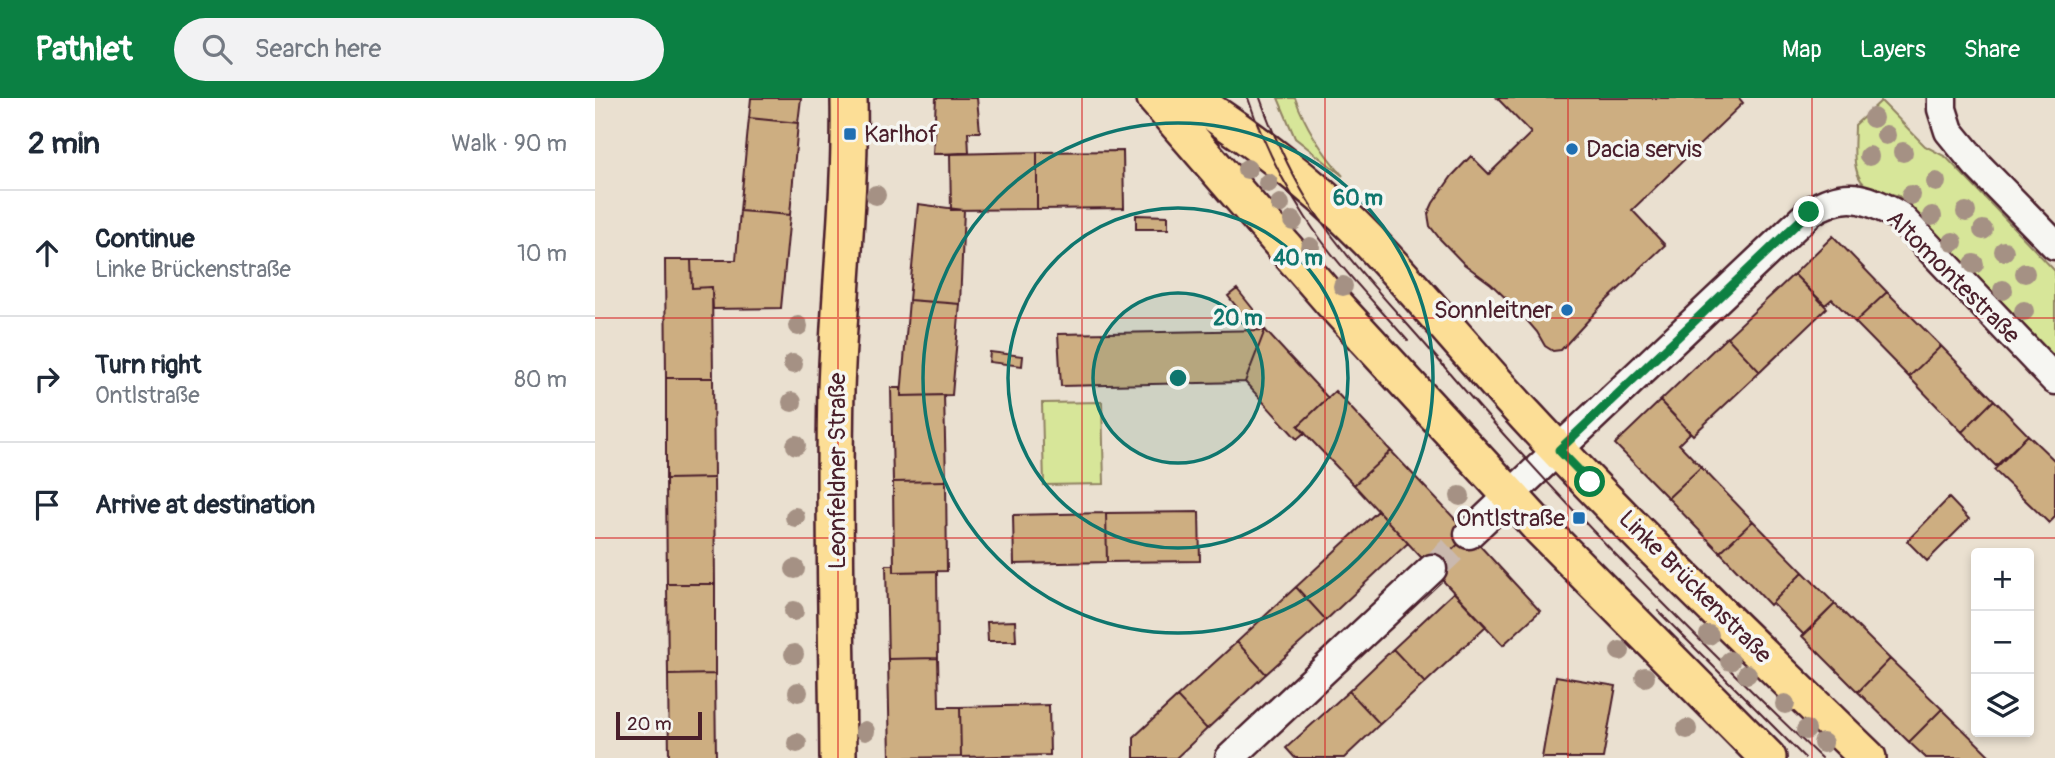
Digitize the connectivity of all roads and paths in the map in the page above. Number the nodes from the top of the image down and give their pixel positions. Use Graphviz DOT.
graph roads {
  1 [pos="849,98"];
  2 [pos="872,98"];
  3 [pos="1154,98"];
  4 [pos="1190,98"];
  5 [pos="1942,98"];
  6 [pos="849,184"];
  7 [pos="2055,245"];
  8 [pos="2055,380"];
  9 [pos="1559,450"];
  10 [pos="1511,496"];
  11 [pos="1469,534"];
  12 [pos="1432,569"];
  13 [pos="838,758"];
  14 [pos="1230,758"];
  15 [pos="1767,758"];
  16 [pos="1868,758"];
  1 -- 6 [label="main road, Leonfeldner Straße"];
  2 -- 6 [label="main road, Leonfeldner Straße"];
  3 -- 10 [label="main road"];
  4 -- 9 [label="main road, Linke Brückenstraße"];
  5 -- 7 [label="street"];
  6 -- 13 [label="main road, Leonfeldner Straße"];
  8 -- 9 [label="street, Altomontestraße"];
  9 -- 10 [label="street"];
  9 -- 16 [label="main road, Linke Brückenstraße"];
  10 -- 11 [label="street"];
  10 -- 15 [label="main road"];
  12 -- 14 [label="street"];
}
